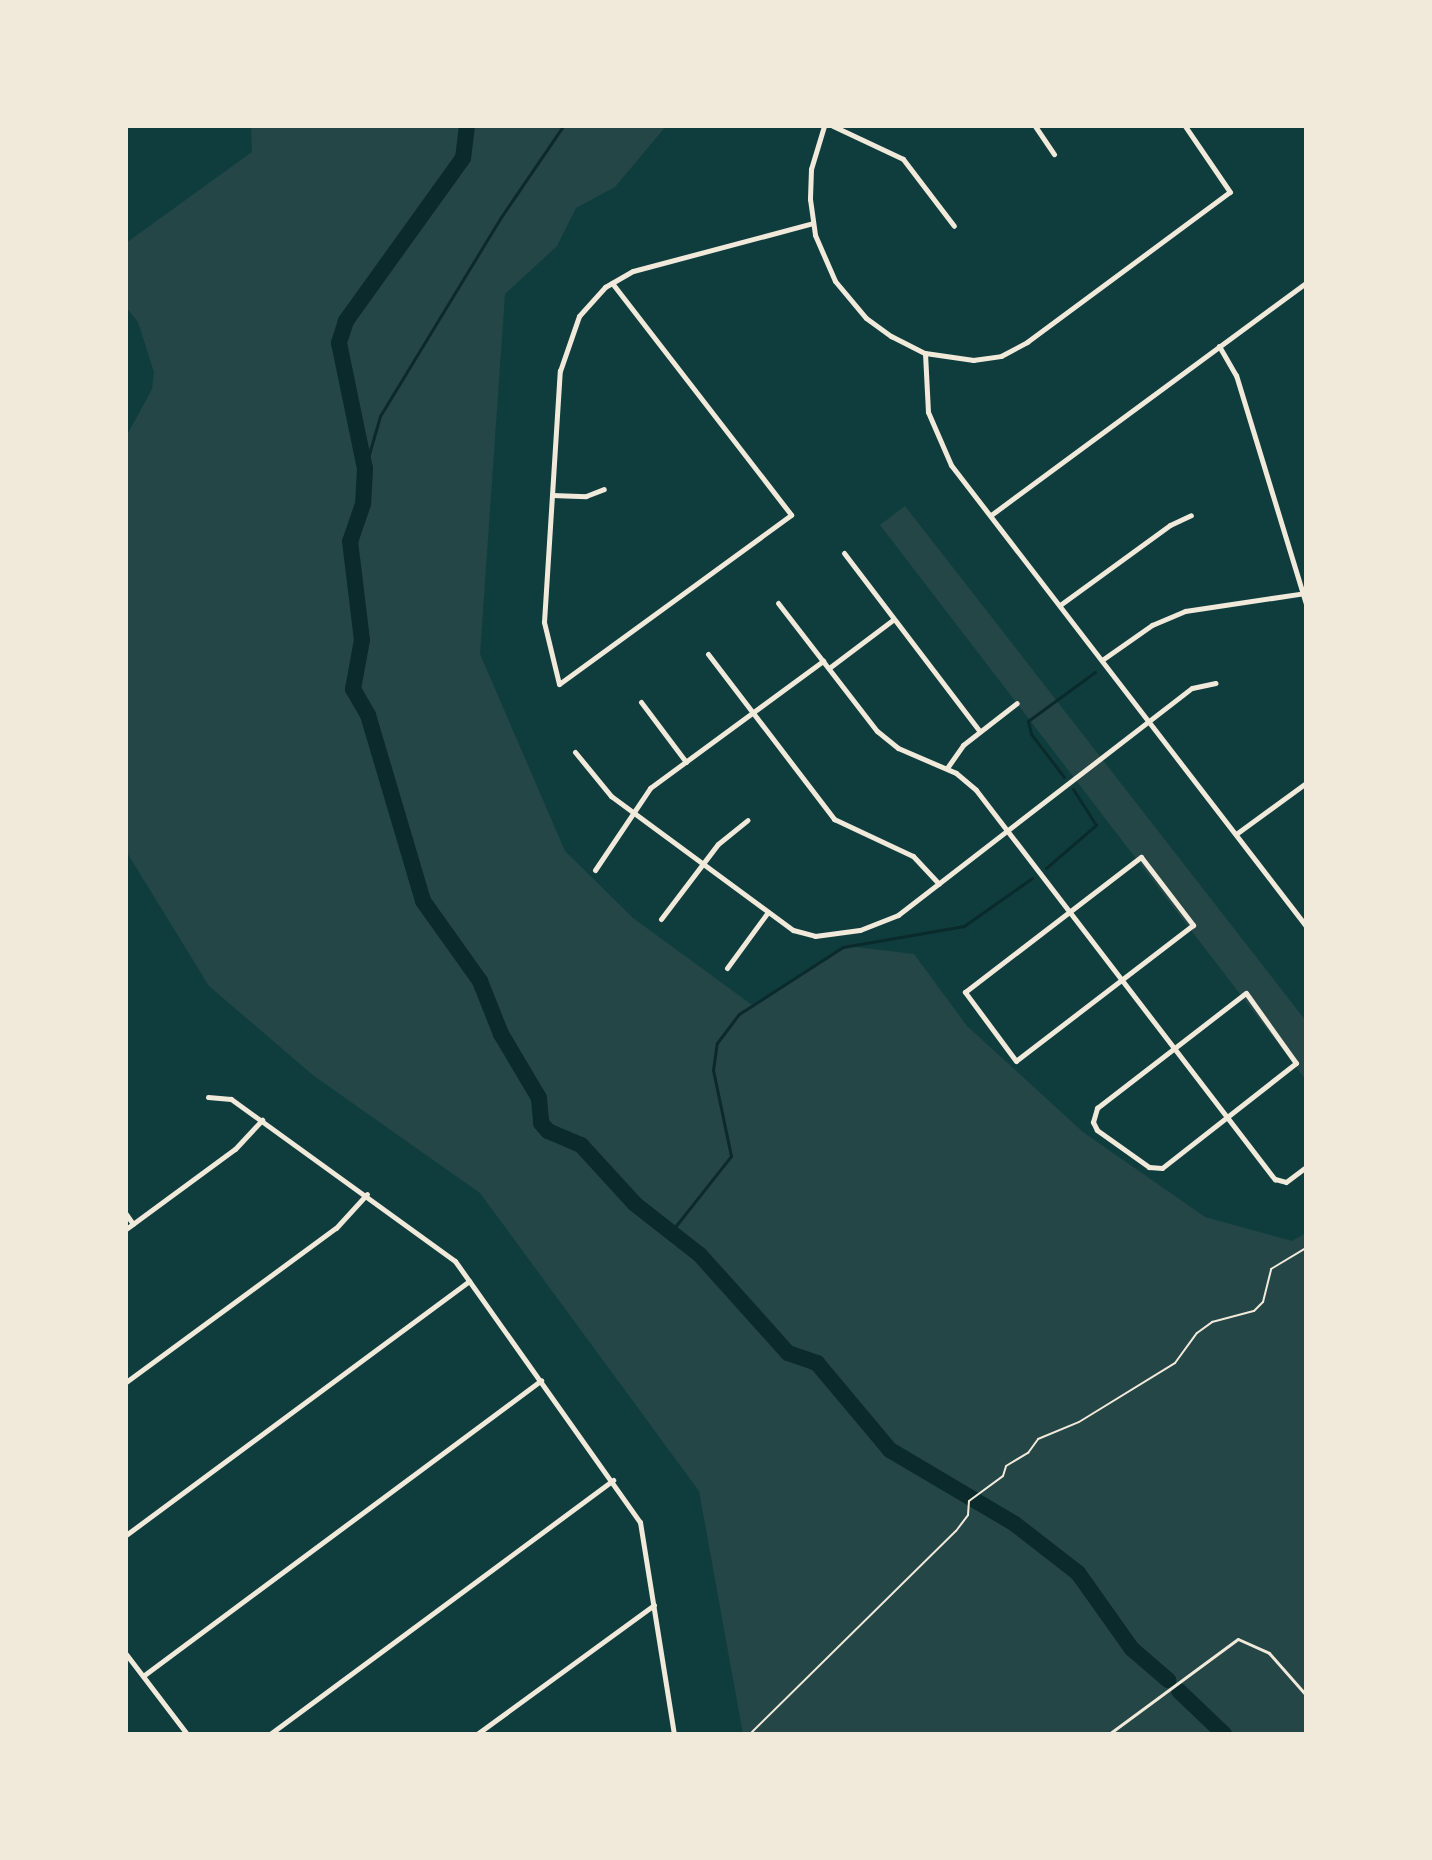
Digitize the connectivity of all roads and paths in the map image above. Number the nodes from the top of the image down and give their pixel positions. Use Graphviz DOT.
graph roads {
  1 [pos="824,126"];
  2 [pos="833,126"];
  3 [pos="1035,126"];
  4 [pos="1185,126"];
  5 [pos="1054,154"];
  6 [pos="813,223"];
  7 [pos="954,226"];
  8 [pos="612,283"];
  9 [pos="1306,283"];
  10 [pos="1219,346"];
  11 [pos="925,353"];
  12 [pos="604,489"];
  13 [pos="552,495"];
  14 [pos="991,515"];
  15 [pos="1191,515"];
  16 [pos="844,553"];
  17 [pos="1304,593"];
  18 [pos="778,603"];
  19 [pos="1306,604"];
  20 [pos="1060,605"];
  21 [pos="894,619"];
  22 [pos="708,654"];
  23 [pos="1102,660"];
  24 [pos="823,661"];
  25 [pos="829,668"];
  26 [pos="1215,683"];
  27 [pos="641,702"];
  28 [pos="1017,703"];
  29 [pos="752,713"];
  30 [pos="1149,721"];
  31 [pos="979,730"];
  32 [pos="575,752"];
  33 [pos="686,762"];
  34 [pos="947,768"];
  35 [pos="1306,783"];
  36 [pos="634,814"];
  37 [pos="748,820"];
  38 [pos="1007,831"];
  39 [pos="1236,834"];
  40 [pos="701,864"];
  41 [pos="595,870"];
  42 [pos="939,884"];
  43 [pos="768,912"];
  44 [pos="1069,912"];
  45 [pos="1306,914"];
  46 [pos="1300,918"];
  47 [pos="661,919"];
  48 [pos="1306,926"];
  49 [pos="727,968"];
  50 [pos="1122,982"];
  51 [pos="1174,1050"];
  52 [pos="208,1097"];
  53 [pos="1227,1118"];
  54 [pos="262,1120"];
  55 [pos="1306,1167"];
  56 [pos="367,1194"];
  57 [pos="126,1214"];
  58 [pos="133,1224"];
  59 [pos="126,1229"];
  60 [pos="1306,1248"];
  61 [pos="469,1281"];
  62 [pos="541,1380"];
  63 [pos="126,1382"];
  64 [pos="613,1480"];
  65 [pos="126,1535"];
  66 [pos="654,1604"];
  67 [pos="126,1654"];
  68 [pos="143,1676"];
  69 [pos="1306,1695"];
  70 [pos="187,1734"];
  71 [pos="270,1734"];
  72 [pos="477,1734"];
  73 [pos="674,1734"];
  74 [pos="750,1734"];
  75 [pos="1109,1734"];
  1 -- 6 [label="street"];
  2 -- 7 [label="street"];
  3 -- 5 [label="street"];
  4 -- 11 [label="street"];
  6 -- 8 [label="street"];
  6 -- 11 [label="street"];
  8 -- 13 [label="street"];
  8 -- 13 [label="street"];
  9 -- 10 [label="street"];
  10 -- 14 [label="street"];
  10 -- 17 [label="street"];
  11 -- 14 [label="street"];
  12 -- 13 [label="street"];
  14 -- 20 [label="street"];
  15 -- 20 [label="street"];
  16 -- 21 [label="street"];
  17 -- 19 [label="street"];
  17 -- 23 [label="street"];
  18 -- 24 [label="street"];
  20 -- 23 [label="street"];
  21 -- 25 [label="street"];
  21 -- 31 [label="street"];
  22 -- 29 [label="street"];
  23 -- 30 [label="street"];
  24 -- 25 [label="street"];
  24 -- 29 [label="street"];
  25 -- 34 [label="street"];
  26 -- 30 [label="street"];
  27 -- 33 [label="street"];
  28 -- 31 [label="street"];
  29 -- 33 [label="street"];
  29 -- 42 [label="street"];
  30 -- 38 [label="street"];
  30 -- 39 [label="street"];
  31 -- 34 [label="street"];
  32 -- 36 [label="street"];
  33 -- 36 [label="street"];
  34 -- 38 [label="street"];
  35 -- 39 [label="street"];
  36 -- 40 [label="street"];
  36 -- 41 [label="street"];
  37 -- 40 [label="street"];
  38 -- 42 [label="street"];
  38 -- 44 [label="street"];
  39 -- 46 [label="street"];
  40 -- 43 [label="street"];
  40 -- 47 [label="street"];
  42 -- 43 [label="street"];
  43 -- 49 [label="street"];
  44 -- 50 [label="street"];
  44 -- 50 [label="street"];
  44 -- 50 [label="street"];
  45 -- 46 [label="street"];
  46 -- 48 [label="street"];
  50 -- 51 [label="street"];
  51 -- 53 [label="street"];
  51 -- 53 [label="street"];
  51 -- 53 [label="street"];
  52 -- 54 [label="street"];
  53 -- 55 [label="street"];
  54 -- 56 [label="street"];
  54 -- 58 [label="street"];
  56 -- 61 [label="street"];
  56 -- 63 [label="street"];
  57 -- 58 [label="street"];
  58 -- 59 [label="street"];
  60 -- 74 [label="path"];
  61 -- 62 [label="street"];
  61 -- 65 [label="street"];
  62 -- 64 [label="street"];
  62 -- 68 [label="street"];
  64 -- 66 [label="street"];
  64 -- 71 [label="street"];
  66 -- 72 [label="street"];
  66 -- 73 [label="street"];
  67 -- 68 [label="street"];
  68 -- 70 [label="street"];
  69 -- 75 [label="lane"];
}
